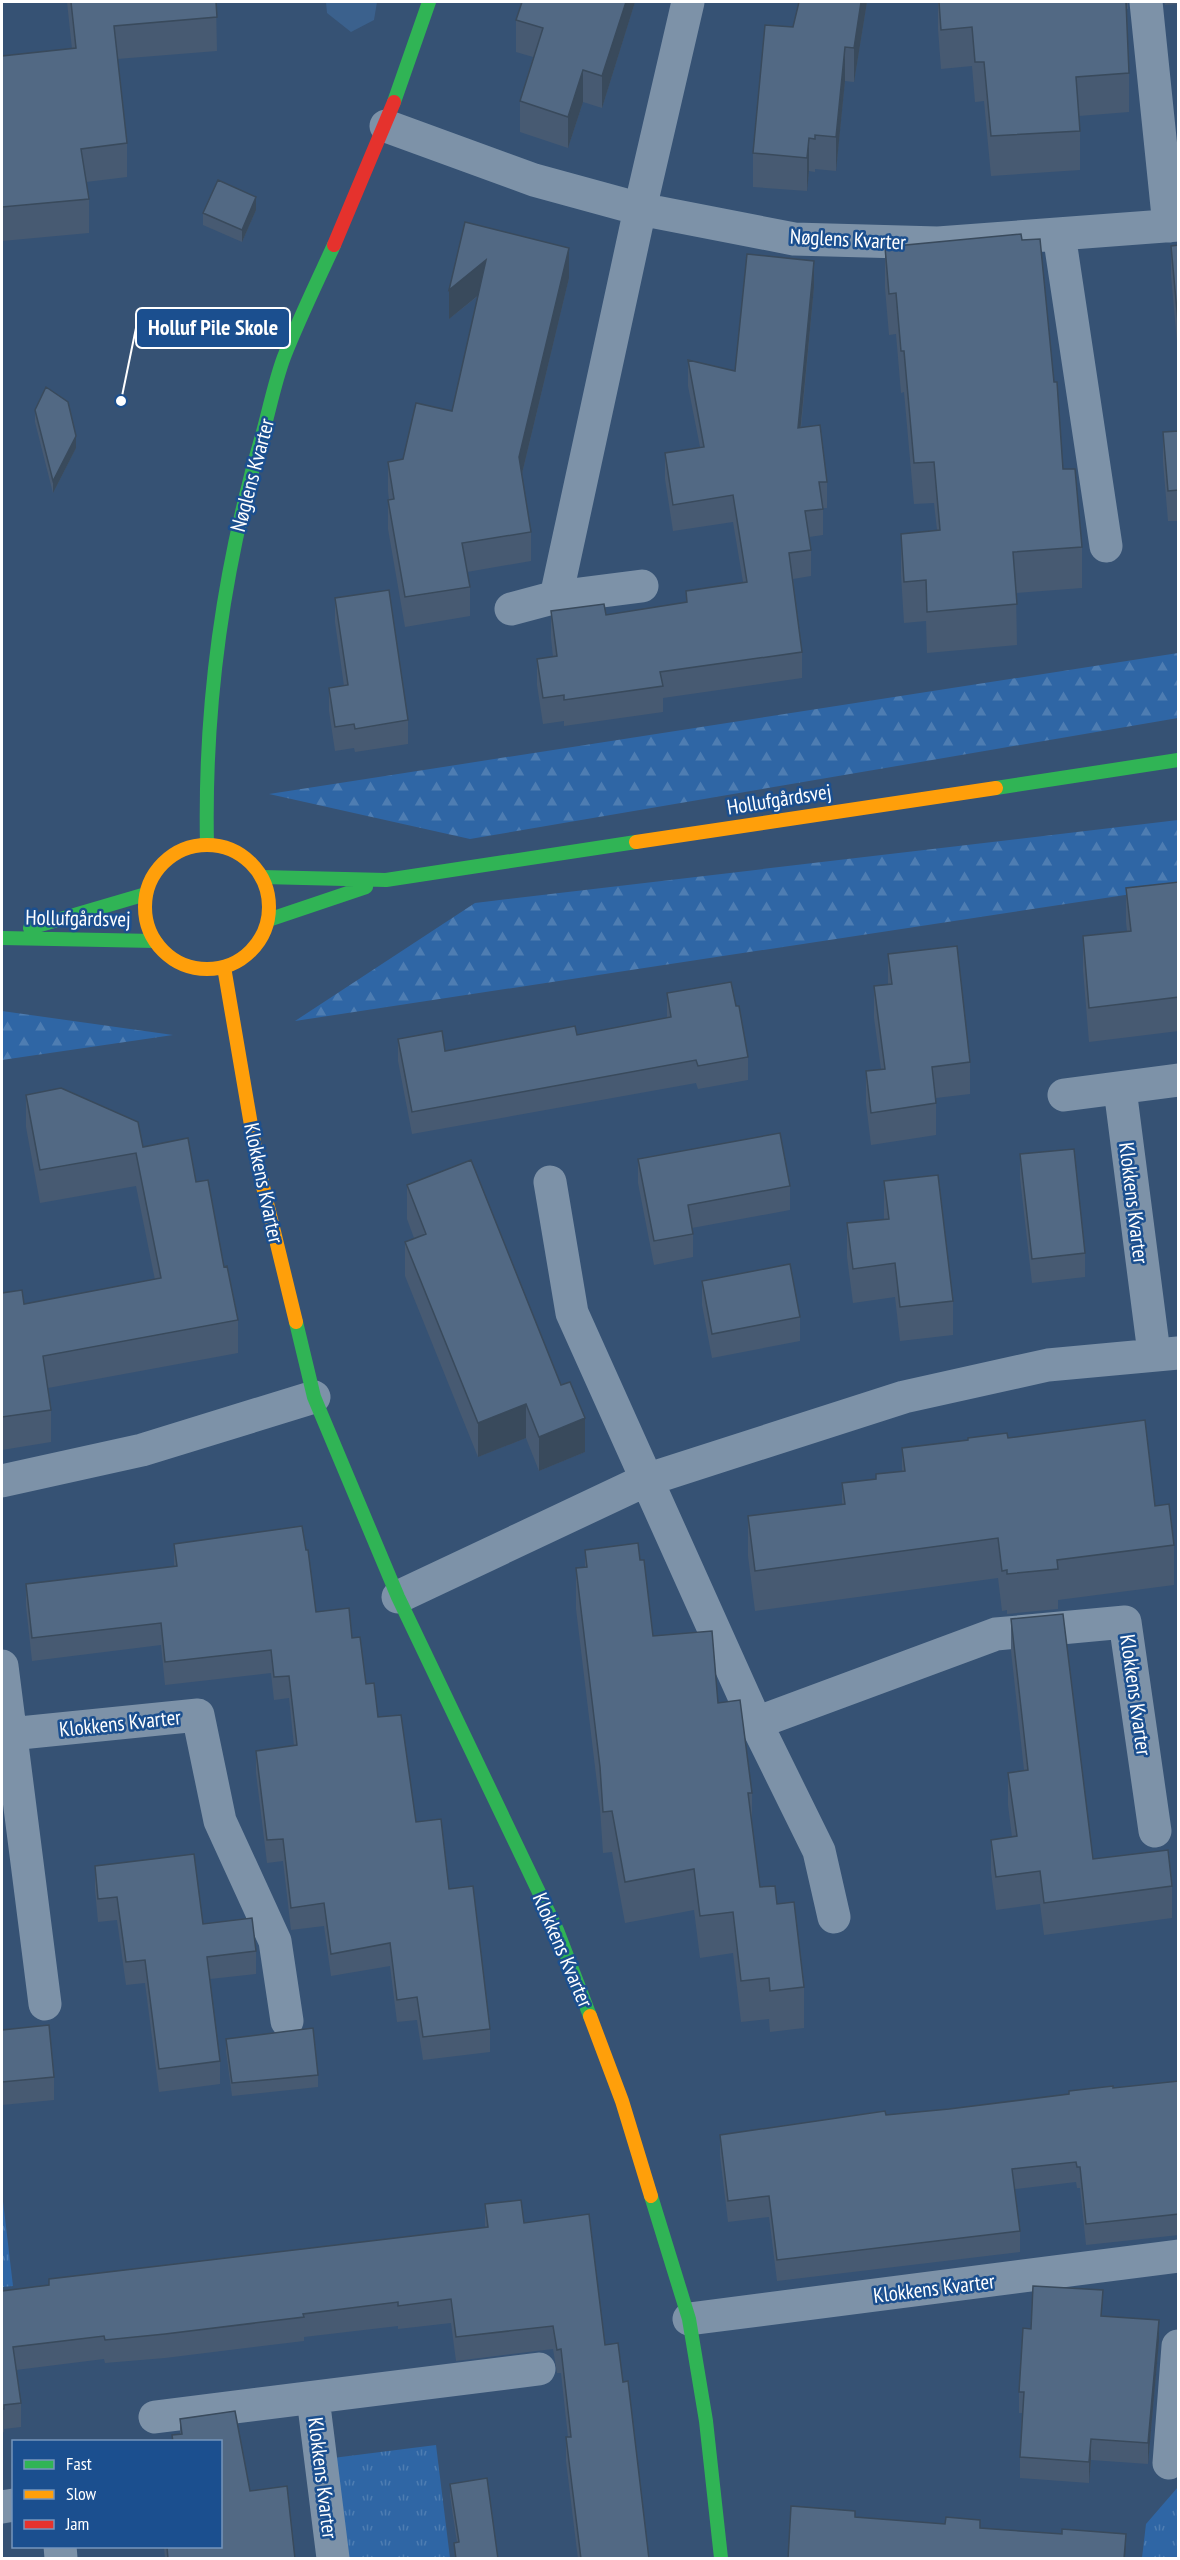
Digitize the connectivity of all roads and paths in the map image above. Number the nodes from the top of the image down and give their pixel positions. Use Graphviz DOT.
graph roads {
  1 [pos="429,2"];
  2 [pos="688,2"];
  3 [pos="1146,2"];
  4 [pos="386,126"];
  5 [pos="640,209"];
  6 [pos="1174,226"];
  7 [pos="1059,234"];
  8 [pos="1106,546"];
  9 [pos="642,586"];
  10 [pos="556,597"];
  11 [pos="511,609"];
  12 [pos="1179,760"];
  13 [pos="207,845"];
  14 [pos="262,877"];
  15 [pos="386,880"];
  16 [pos="146,894"];
  17 [pos="268,920"];
  18 [pos="2,937"];
  19 [pos="155,940"];
  20 [pos="224,967"];
  21 [pos="1179,1080"];
  22 [pos="1120,1089"];
  23 [pos="1064,1095"];
  24 [pos="550,1182"];
  25 [pos="1166,1353"];
  26 [pos="314,1397"];
  27 [pos="646,1480"];
  28 [pos="2,1481"];
  29 [pos="398,1597"];
  30 [pos="2,1666"];
  31 [pos="756,1724"];
  32 [pos="10,1734"];
  33 [pos="1155,1830"];
  34 [pos="834,1917"];
  35 [pos="45,2004"];
  36 [pos="287,2021"];
  37 [pos="1179,2256"];
  38 [pos="689,2319"];
  39 [pos="1179,2346"];
  40 [pos="539,2369"];
  41 [pos="313,2398"];
  42 [pos="155,2417"];
  43 [pos="1169,2463"];
  44 [pos="333,2559"];
  45 [pos="721,2559"];
  1 -- 4 [label="street, Nøglens Kvarter"];
  2 -- 5 [label="street"];
  3 -- 6 [label="street, Nøglens Kvarter"];
  4 -- 5 [label="street, Nøglens Kvarter"];
  4 -- 13 [label="street, Nøglens Kvarter"];
  5 -- 7 [label="street, Nøglens Kvarter"];
  5 -- 10 [label="street"];
  6 -- 7 [label="street, Nøglens Kvarter"];
  7 -- 8 [label="street"];
  9 -- 10 [label="street"];
  10 -- 11 [label="street"];
  12 -- 15 [label="street, Hollufgårdsvej"];
  13 -- 14 [label="street"];
  13 -- 16 [label="street"];
  14 -- 15 [label="street, Hollufgårdsvej"];
  14 -- 17 [label="street"];
  15 -- 17 [label="street, Hollufgårdsvej"];
  16 -- 18 [label="street, Hollufgårdsvej"];
  16 -- 19 [label="street"];
  17 -- 20 [label="street"];
  18 -- 19 [label="street, Hollufgårdsvej"];
  19 -- 20 [label="street"];
  20 -- 26 [label="street, Klokkens Kvarter"];
  21 -- 22 [label="street"];
  22 -- 23 [label="street"];
  22 -- 25 [label="street, Klokkens Kvarter"];
  24 -- 27 [label="street"];
  25 -- 27 [label="street, Klokkens Kvarter"];
  26 -- 28 [label="street"];
  26 -- 29 [label="street, Klokkens Kvarter"];
  27 -- 29 [label="street, Klokkens Kvarter"];
  27 -- 31 [label="street"];
  29 -- 38 [label="street, Klokkens Kvarter"];
  30 -- 32 [label="street"];
  31 -- 33 [label="street, Klokkens Kvarter"];
  31 -- 34 [label="street"];
  32 -- 35 [label="street"];
  32 -- 36 [label="street, Klokkens Kvarter"];
  37 -- 38 [label="street, Klokkens Kvarter"];
  38 -- 45 [label="street, Klokkens Kvarter"];
  39 -- 43 [label="street"];
  40 -- 41 [label="street, Klokkens Kvarter"];
  41 -- 42 [label="street, Klokkens Kvarter"];
  41 -- 44 [label="street, Klokkens Kvarter"];
}
